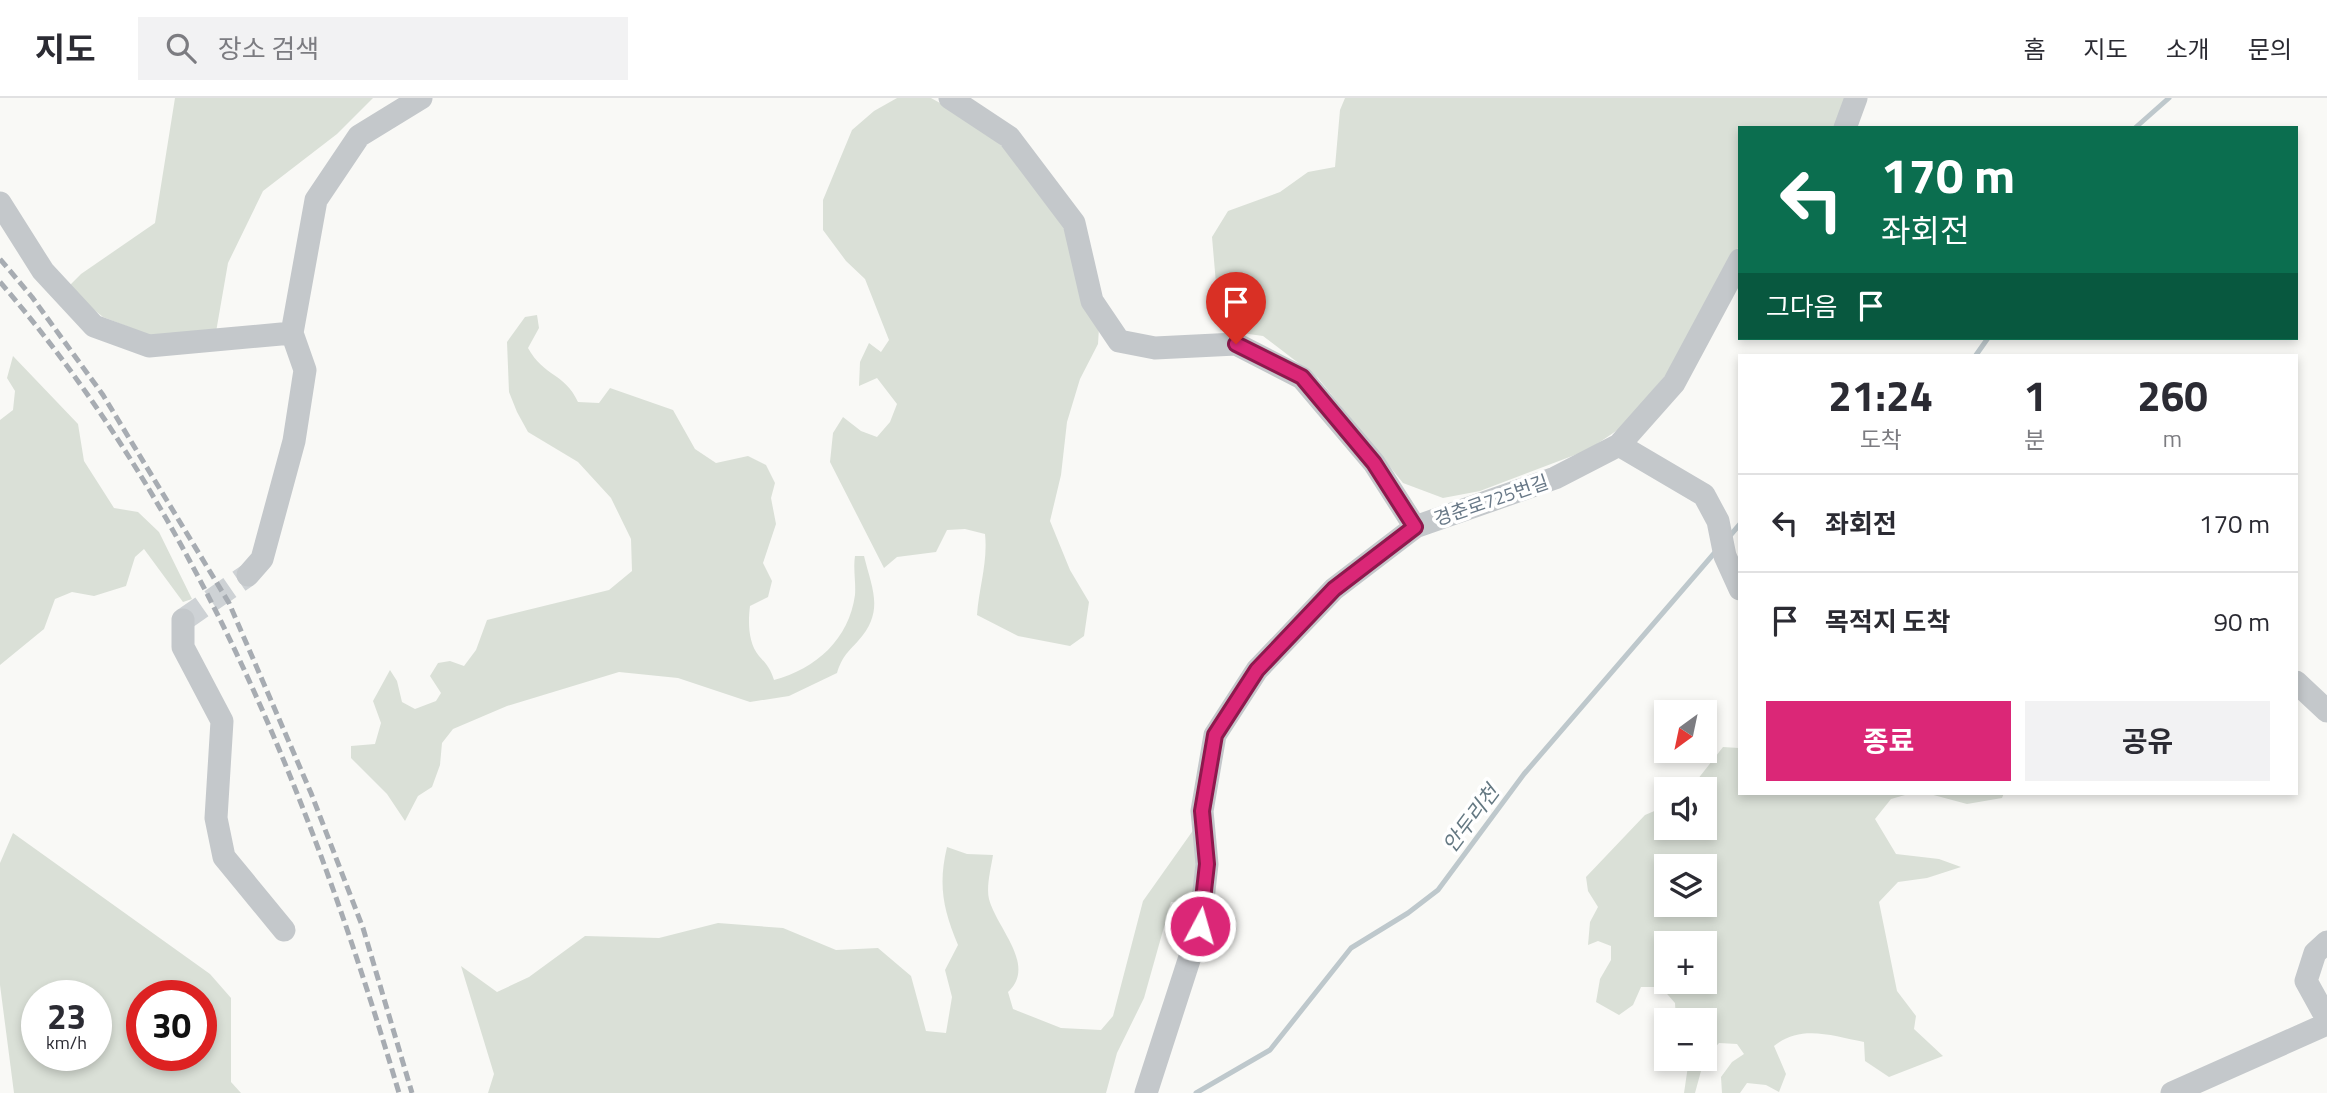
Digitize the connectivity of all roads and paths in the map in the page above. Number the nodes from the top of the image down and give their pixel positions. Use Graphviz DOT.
graph roads {
  1 [pos="421,98"];
  2 [pos="950,98"];
  3 [pos="1856,98"];
  4 [pos="1846,126"];
  5 [pos="0,203"];
  6 [pos="1738,264"];
  7 [pos="292,333"];
  8 [pos="1619,444"];
  9 [pos="1415,527"];
  10 [pos="248,575"];
  11 [pos="1738,585"];
  12 [pos="183,620"];
  13 [pos="2298,684"];
  14 [pos="2327,711"];
  15 [pos="284,930"];
  16 [pos="2327,942"];
  17 [pos="2327,1019"];
  18 [pos="2327,1024"];
  19 [pos="1146,1093"];
  20 [pos="2172,1093"];
  1 -- 7 [label="street"];
  2 -- 9 [label="street"];
  3 -- 4 [label="street"];
  5 -- 7 [label="street"];
  6 -- 8 [label="street, 경춘로725번길"];
  7 -- 10 [label="street"];
  8 -- 9 [label="street, 경춘로725번길"];
  8 -- 11 [label="street"];
  9 -- 19 [label="street, 경춘로725번길"];
  12 -- 15 [label="street"];
  13 -- 14 [label="street"];
  16 -- 17 [label="street"];
  18 -- 20 [label="street"];
}
